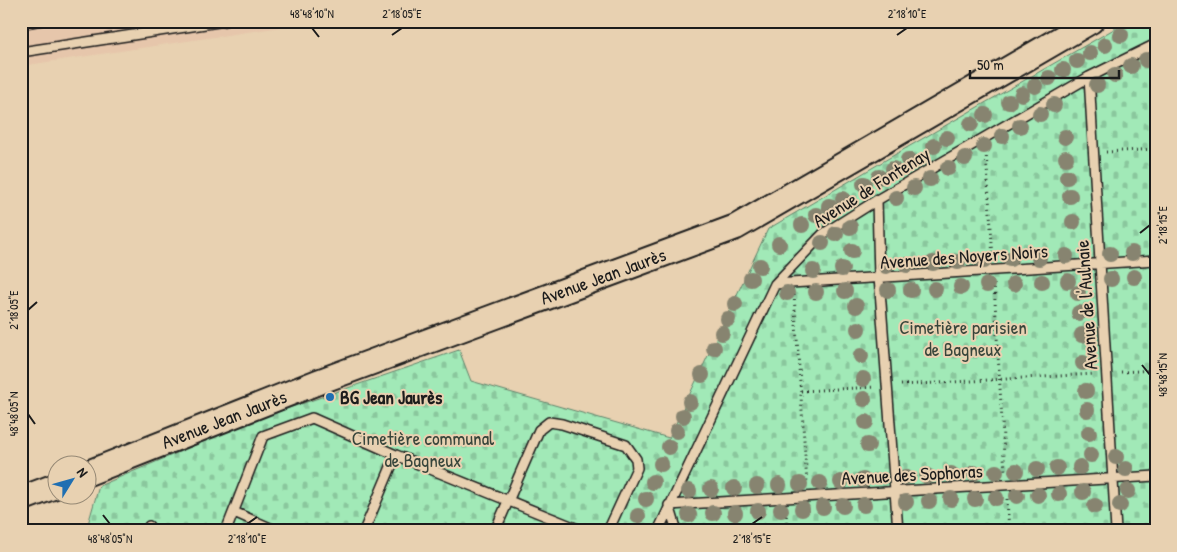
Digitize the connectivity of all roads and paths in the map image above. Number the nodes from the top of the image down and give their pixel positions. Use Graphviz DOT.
graph roads {
  1 [pos="225,21"];
  2 [pos="1091,21"];
  3 [pos="1156,44"];
  4 [pos="21,52"];
  5 [pos="1156,52"];
  6 [pos="1139,53"];
  7 [pos="1089,77"];
  8 [pos="985,137"];
  9 [pos="1156,149"];
  10 [pos="1093,153"];
  11 [pos="877,200"];
  12 [pos="1156,260"];
  13 [pos="1100,264"];
  14 [pos="993,270"];
  15 [pos="879,277"];
  16 [pos="793,282"];
  17 [pos="775,284"];
  18 [pos="1156,370"];
  19 [pos="1107,373"];
  20 [pos="1000,379"];
  21 [pos="888,386"];
  22 [pos="800,391"];
  23 [pos="396,455"];
  24 [pos="98,469"];
  25 [pos="1156,476"];
  26 [pos="1113,478"];
  27 [pos="1006,485"];
  28 [pos="48,489"];
  29 [pos="896,491"];
  30 [pos="808,496"];
  31 [pos="21,499"];
  32 [pos="508,501"];
  33 [pos="669,505"];
  34 [pos="234,512"];
  35 [pos="226,531"];
  36 [pos="276,531"];
  37 [pos="364,531"];
  38 [pos="495,531"];
  39 [pos="583,531"];
  40 [pos="608,531"];
  41 [pos="658,531"];
  42 [pos="677,531"];
  43 [pos="898,531"];
  44 [pos="1009,531"];
  45 [pos="1116,531"];
  1 -- 4 [label="lane"];
  2 -- 24 [label="street, Avenue Jean Jaurès"];
  3 -- 6 [label="lane, Avenue de Fontenay"];
  5 -- 6 [label="lane"];
  6 -- 7 [label="lane, Avenue de Fontenay"];
  7 -- 8 [label="lane, Avenue de Fontenay"];
  7 -- 10 [label="lane, Avenue de l'Aulnaie"];
  8 -- 11 [label="lane, Avenue de Fontenay"];
  8 -- 14 [label="path"];
  9 -- 10 [label="path"];
  10 -- 13 [label="lane, Avenue de l'Aulnaie"];
  11 -- 15 [label="lane"];
  11 -- 17 [label="lane, Avenue de Fontenay"];
  12 -- 13 [label="lane, Avenue des Noyers Noirs"];
  13 -- 14 [label="lane, Avenue des Noyers Noirs"];
  13 -- 19 [label="lane, Avenue de l'Aulnaie"];
  14 -- 15 [label="lane, Avenue des Noyers Noirs"];
  14 -- 20 [label="path"];
  15 -- 16 [label="lane, Avenue des Noyers Noirs"];
  15 -- 21 [label="lane"];
  16 -- 17 [label="lane, Avenue des Noyers Noirs"];
  16 -- 22 [label="path"];
  17 -- 33 [label="lane, Avenue de Fontenay"];
  18 -- 19 [label="path"];
  19 -- 20 [label="path"];
  19 -- 26 [label="lane, Avenue de l'Aulnaie"];
  20 -- 21 [label="path"];
  20 -- 27 [label="path"];
  21 -- 22 [label="path"];
  21 -- 29 [label="lane"];
  22 -- 30 [label="path"];
  23 -- 32 [label="lane"];
  23 -- 34 [label="lane"];
  23 -- 37 [label="lane"];
  25 -- 26 [label="lane, Avenue des Sophoras"];
  26 -- 27 [label="lane, Avenue des Sophoras"];
  26 -- 45 [label="lane, Avenue de l'Aulnaie"];
  27 -- 29 [label="lane, Avenue des Sophoras"];
  27 -- 44 [label="path"];
  28 -- 31 [label="street"];
  29 -- 30 [label="lane, Avenue des Sophoras"];
  29 -- 43 [label="lane"];
  30 -- 33 [label="lane, Avenue des Sophoras"];
  32 -- 38 [label="lane"];
  32 -- 39 [label="lane"];
  32 -- 40 [label="lane"];
  33 -- 41 [label="lane, Avenue de Fontenay"];
  33 -- 42 [label="lane"];
  34 -- 35 [label="lane"];
  34 -- 36 [label="lane"];
}
